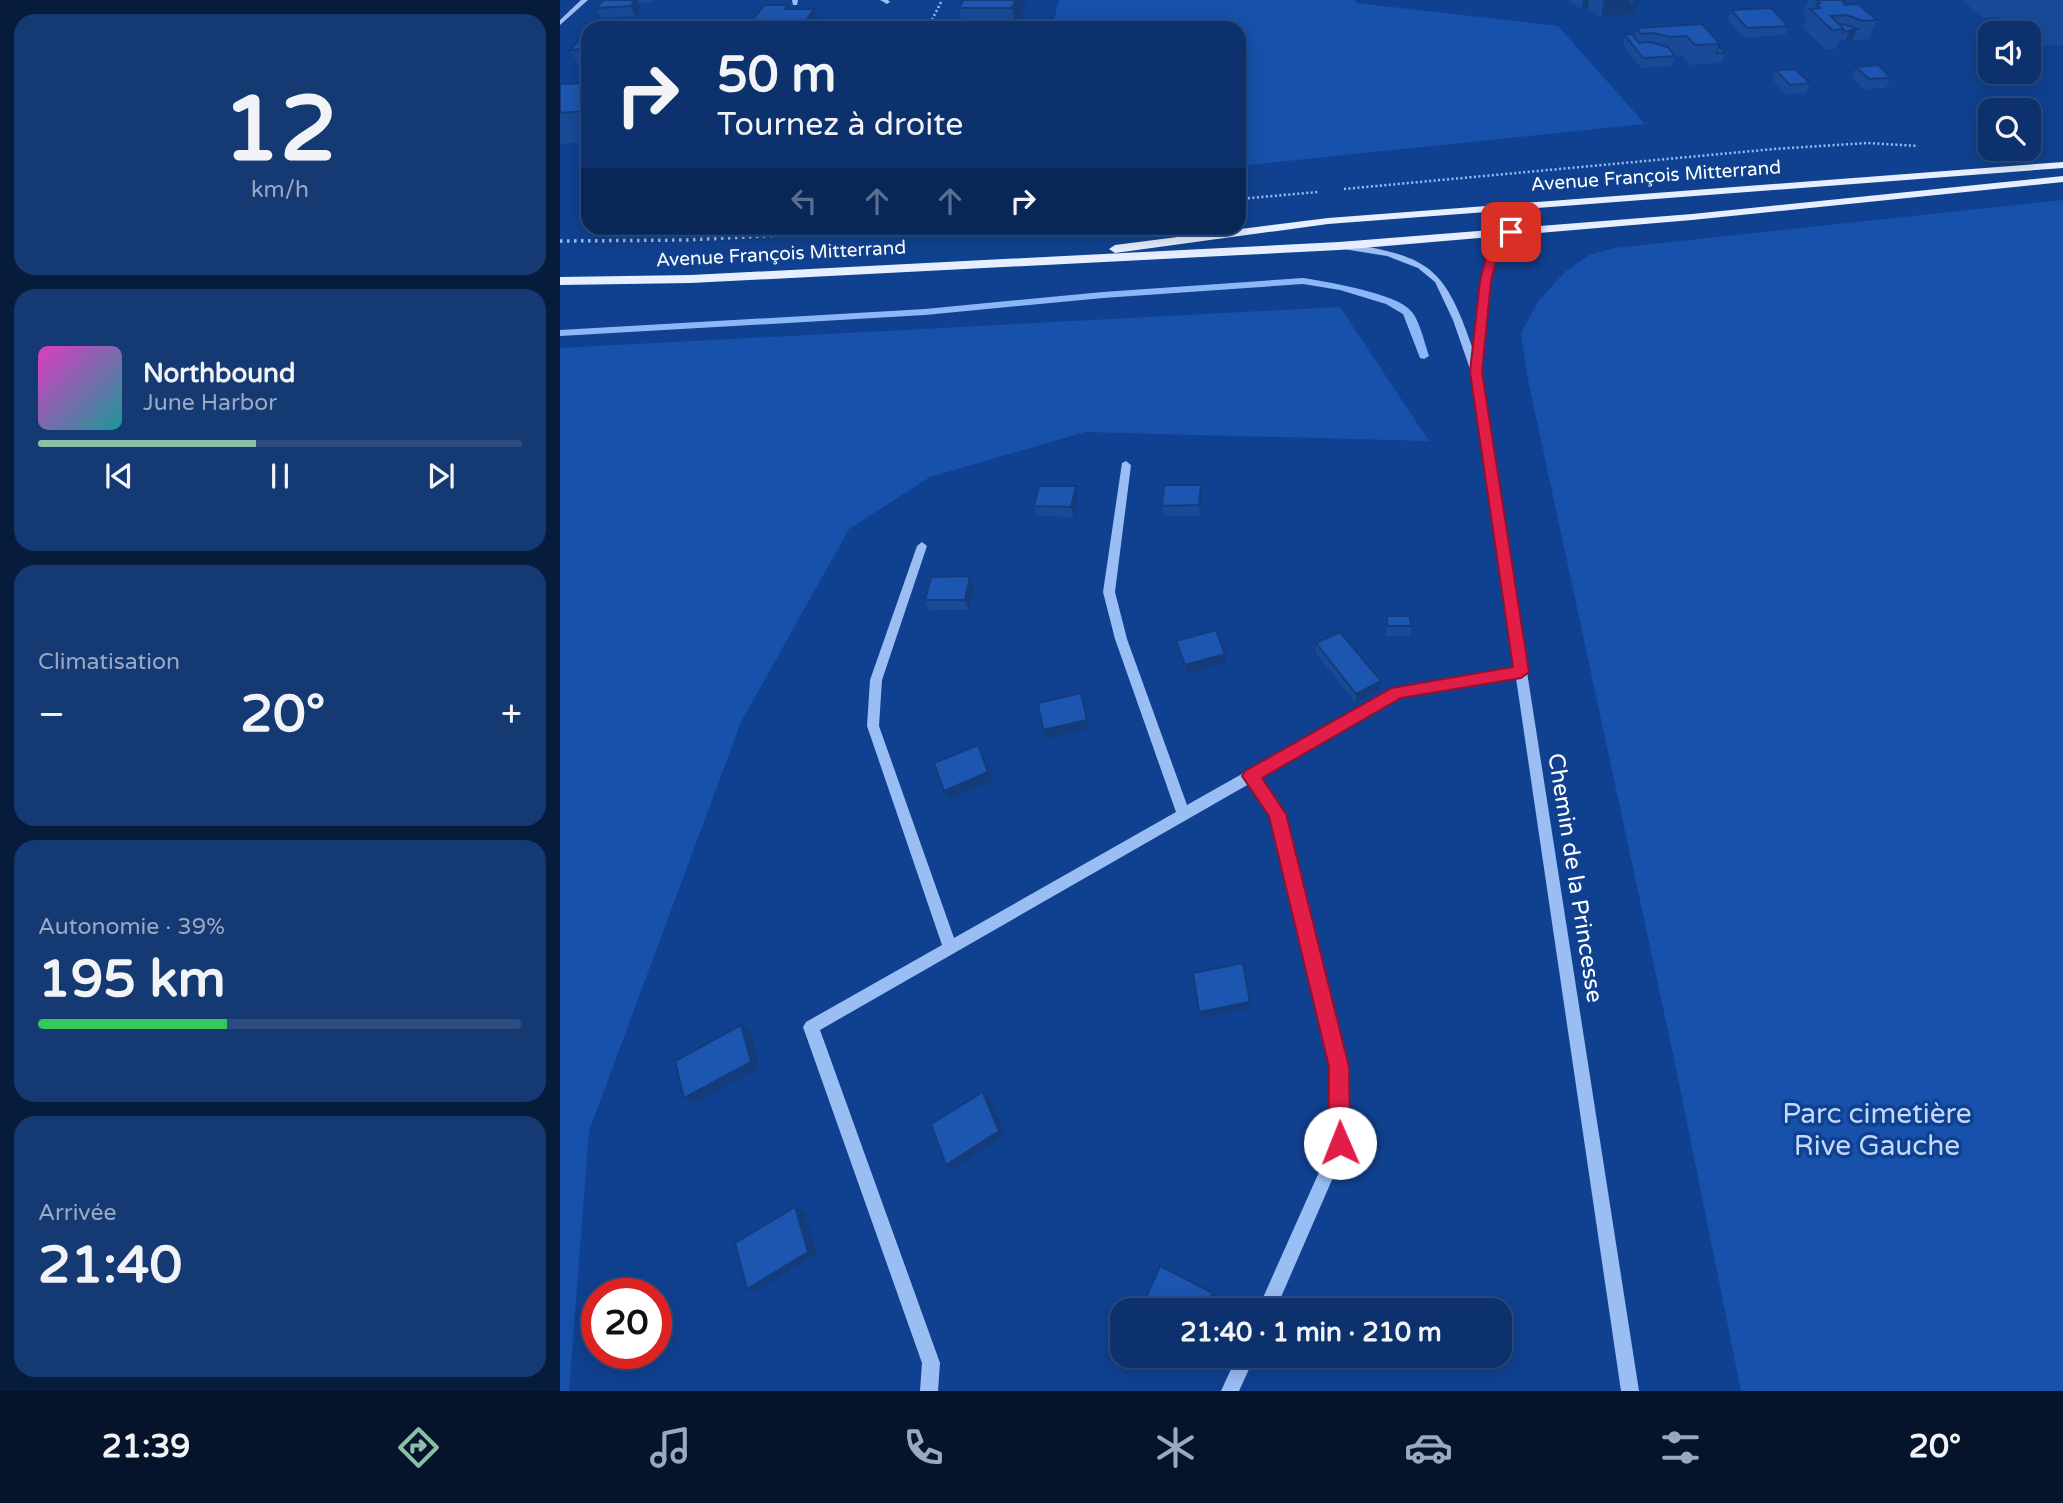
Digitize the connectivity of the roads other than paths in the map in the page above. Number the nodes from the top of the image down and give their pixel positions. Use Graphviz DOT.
graph roads {
  1 [pos="585,0"];
  2 [pos="560,23"];
  3 [pos="2063,165"];
  4 [pos="2063,178"];
  5 [pos="1246,231"];
  6 [pos="1511,232"];
  7 [pos="1216,235"];
  8 [pos="1339,246"];
  9 [pos="1045,258"];
  10 [pos="560,281"];
  11 [pos="1476,372"];
  12 [pos="1126,465"];
  13 [pos="922,546"];
  14 [pos="1521,672"];
  15 [pos="1251,776"];
  16 [pos="1184,815"];
  17 [pos="950,948"];
  18 [pos="1272,1298"];
  19 [pos="1240,1368"];
  20 [pos="929,1391"];
  21 [pos="1230,1391"];
  22 [pos="1630,1391"];
  1 -- 2 [label="street"];
  3 -- 5 [label="main road, Avenue François Mitterrand"];
  4 -- 6 [label="main road, Avenue François Mitterrand"];
  6 -- 8 [label="main road, Avenue François Mitterrand"];
  6 -- 11 [label="street, Chemin de la Princesse"];
  7 -- 9 [label="main road, Avenue François Mitterrand"];
  8 -- 9 [label="main road, Avenue François Mitterrand"];
  8 -- 11 [label="street, Chemin de la Princesse"];
  9 -- 10 [label="main road, Avenue François Mitterrand"];
  11 -- 14 [label="street, Chemin de la Princesse"];
  12 -- 16 [label="street"];
  13 -- 17 [label="street"];
  14 -- 15 [label="street"];
  14 -- 22 [label="street, Chemin de la Princesse"];
  15 -- 16 [label="street"];
  15 -- 18 [label="street"];
  16 -- 17 [label="street"];
  17 -- 20 [label="street"];
  19 -- 21 [label="lane"];
}
